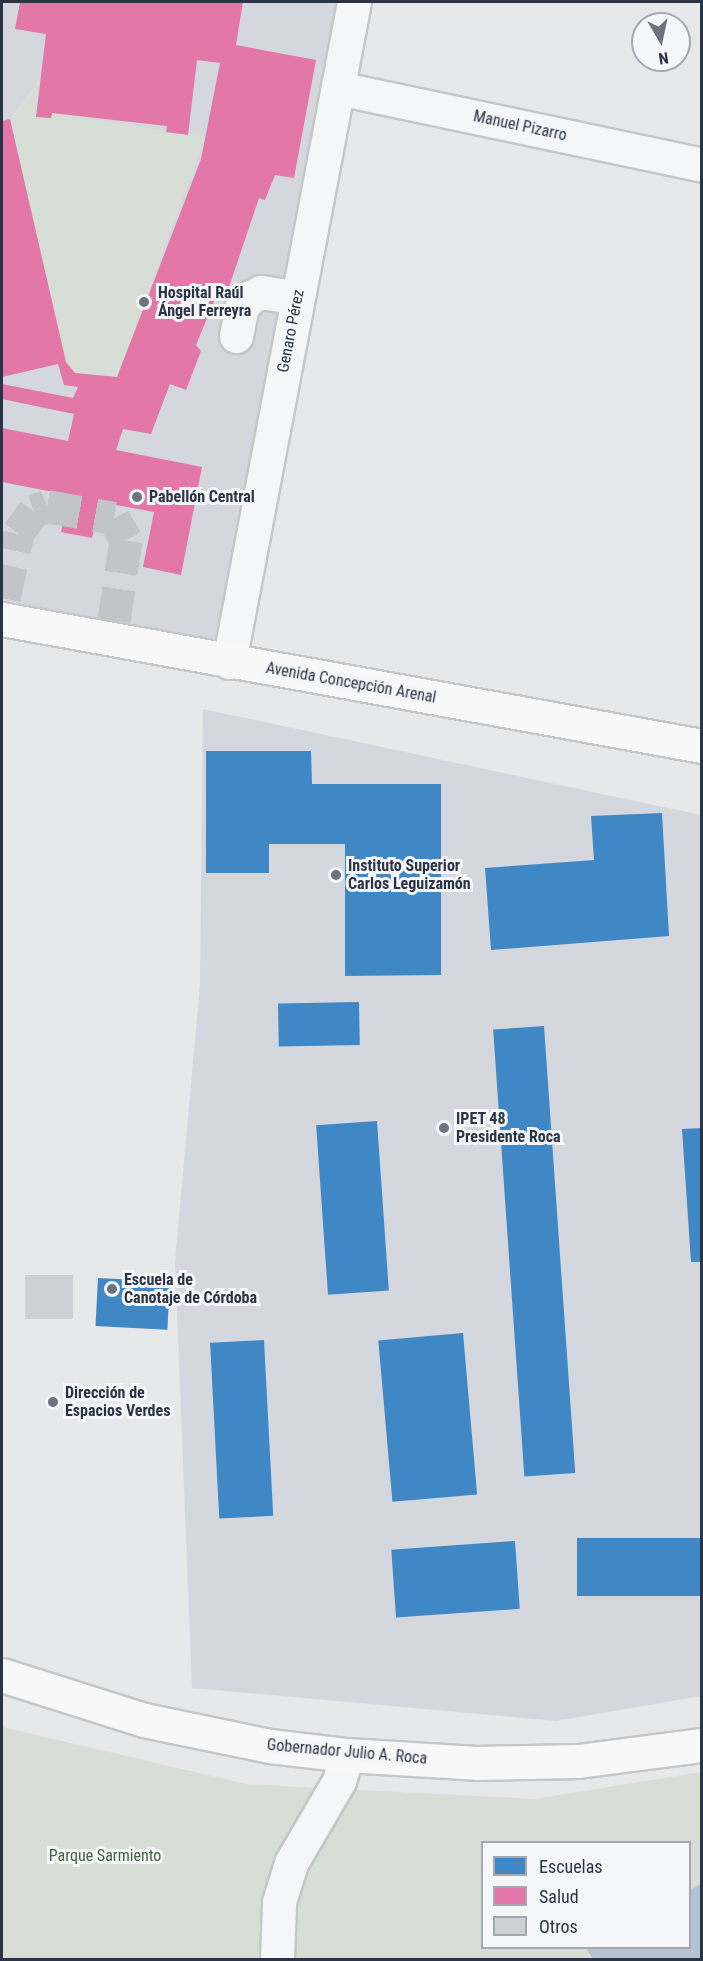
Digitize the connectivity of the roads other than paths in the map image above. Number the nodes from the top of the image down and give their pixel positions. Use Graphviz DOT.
graph roads {
  1 [pos="354,2"];
  2 [pos="338,88"];
  3 [pos="702,165"];
  4 [pos="297,298"];
  5 [pos="236,336"];
  6 [pos="2,597"];
  7 [pos="2,619"];
  8 [pos="230,652"];
  9 [pos="702,724"];
  10 [pos="702,746"];
  11 [pos="2,1675"];
  12 [pos="702,1745"];
  13 [pos="347,1755"];
  14 [pos="277,1959"];
  1 -- 2 [label="street, Genaro Pérez"];
  2 -- 3 [label="street, Manuel Pizarro"];
  2 -- 4 [label="street, Genaro Pérez"];
  4 -- 5 [label="street"];
  4 -- 8 [label="street, Genaro Pérez"];
  6 -- 8 [label="main road, Avenida Concepción Arenal"];
  7 -- 8 [label="main road, Avenida Concepción Arenal"];
  8 -- 9 [label="main road, Avenida Concepción Arenal"];
  8 -- 10 [label="main road, Avenida Concepción Arenal"];
  11 -- 13 [label="main road, Gobernador Julio A. Roca"];
  12 -- 13 [label="main road, Gobernador Julio A. Roca"];
  13 -- 14 [label="street"];
}
